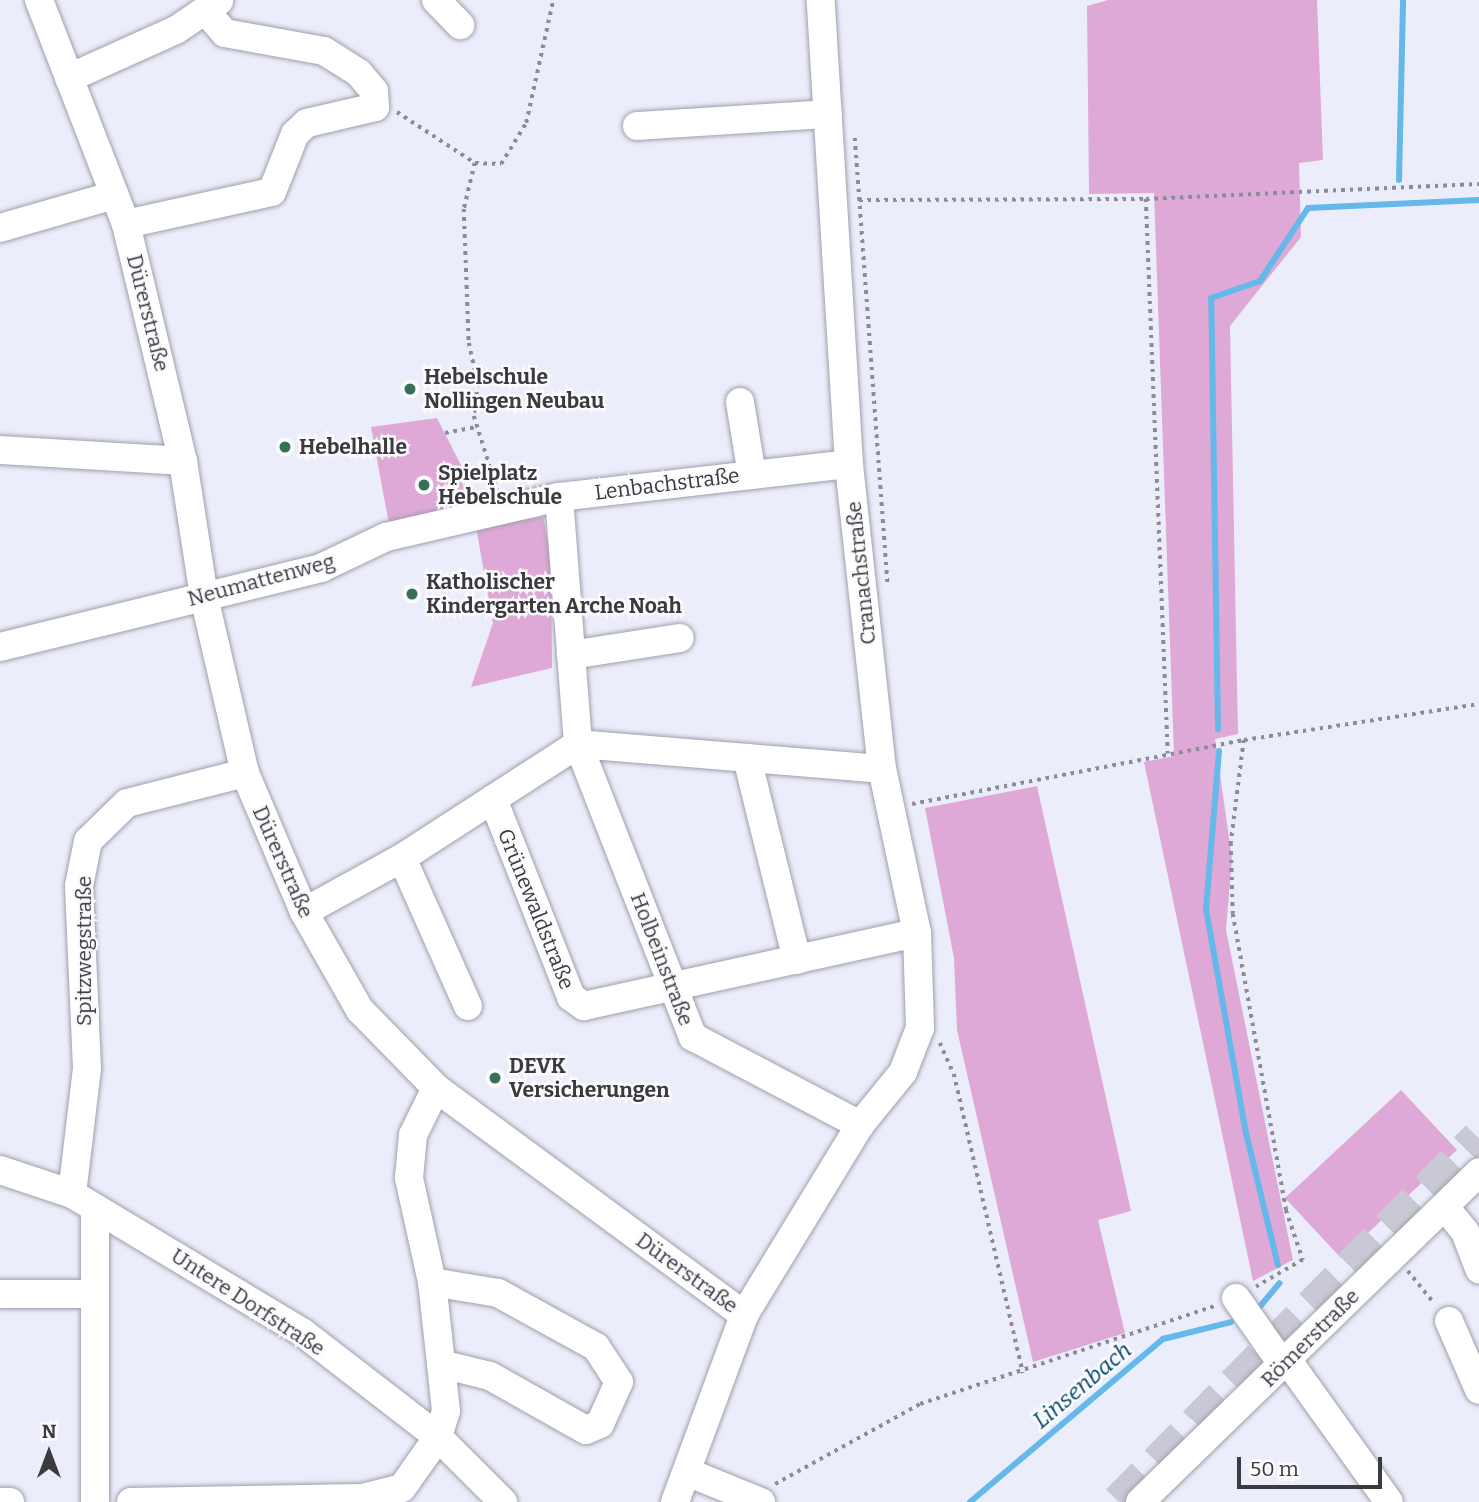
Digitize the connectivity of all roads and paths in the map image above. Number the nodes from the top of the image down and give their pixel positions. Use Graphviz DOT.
graph roads {
  1 [pos="39,0"];
  2 [pos="436,0"];
  3 [pos="554,0"];
  4 [pos="821,0"];
  5 [pos="213,6"];
  6 [pos="460,25"];
  7 [pos="69,78"];
  8 [pos="375,107"];
  9 [pos="828,114"];
  10 [pos="637,126"];
  11 [pos="855,133"];
  12 [pos="475,163"];
  13 [pos="1479,184"];
  14 [pos="114,195"];
  15 [pos="1146,199"];
  16 [pos="847,200"];
  17 [pos="125,224"];
  18 [pos="0,228"];
  19 [pos="740,402"];
  20 [pos="478,427"];
  21 [pos="445,433"];
  22 [pos="0,450"];
  23 [pos="183,461"];
  24 [pos="849,464"];
  25 [pos="752,475"];
  26 [pos="559,497"];
  27 [pos="505,511"];
  28 [pos="889,594"];
  29 [pos="204,597"];
  30 [pos="680,638"];
  31 [pos="0,647"];
  32 [pos="571,655"];
  33 [pos="1479,704"];
  34 [pos="1244,740"];
  35 [pos="578,744"];
  36 [pos="1168,754"];
  37 [pos="747,758"];
  38 [pos="882,769"];
  39 [pos="245,773"];
  40 [pos="493,799"];
  41 [pos="908,805"];
  42 [pos="402,858"];
  43 [pos="304,912"];
  44 [pos="917,933"];
  45 [pos="797,960"];
  46 [pos="674,990"];
  47 [pos="468,1006"];
  48 [pos="933,1032"];
  49 [pos="436,1088"];
  50 [pos="860,1125"];
  51 [pos="0,1170"];
  52 [pos="1479,1172"];
  53 [pos="84,1201"];
  54 [pos="1445,1207"];
  55 [pos="1395,1255"];
  56 [pos="1479,1269"];
  57 [pos="432,1282"];
  58 [pos="0,1294"];
  59 [pos="91,1294"];
  60 [pos="1236,1298"];
  61 [pos="744,1315"];
  62 [pos="1449,1321"];
  63 [pos="1286,1363"];
  64 [pos="441,1364"];
  65 [pos="1023,1373"];
  66 [pos="1479,1390"];
  67 [pos="438,1437"];
  68 [pos="687,1472"];
  69 [pos="760,1501"];
  70 [pos="0,1502"];
  71 [pos="10,1502"];
  72 [pos="95,1502"];
  73 [pos="131,1502"];
  74 [pos="502,1502"];
  75 [pos="675,1502"];
  76 [pos="1140,1502"];
  77 [pos="1389,1502"];
  1 -- 7 [label="street, Dürerstraße"];
  2 -- 6 [label="street"];
  3 -- 12 [label="path"];
  4 -- 9 [label="street, Cranachstraße"];
  5 -- 7 [label="street"];
  5 -- 8 [label="street"];
  7 -- 14 [label="street, Dürerstraße"];
  8 -- 12 [label="path"];
  8 -- 17 [label="street, Dürerstraße"];
  9 -- 10 [label="street"];
  9 -- 16 [label="street, Cranachstraße"];
  11 -- 16 [label="path"];
  12 -- 20 [label="path"];
  13 -- 15 [label="path"];
  14 -- 17 [label="street, Dürerstraße"];
  14 -- 18 [label="street"];
  15 -- 16 [label="path"];
  15 -- 36 [label="path"];
  16 -- 24 [label="street, Cranachstraße"];
  16 -- 28 [label="path"];
  17 -- 23 [label="street, Dürerstraße"];
  19 -- 25 [label="street"];
  20 -- 21 [label="path"];
  20 -- 27 [label="path"];
  22 -- 23 [label="street"];
  23 -- 29 [label="street, Dürerstraße"];
  24 -- 25 [label="street, Lenbachstraße"];
  24 -- 38 [label="street, Cranachstraße"];
  25 -- 26 [label="street, Lenbachstraße"];
  26 -- 27 [label="street, Neumattenweg"];
  26 -- 32 [label="street"];
  27 -- 29 [label="street, Neumattenweg"];
  29 -- 31 [label="street, Neumattenweg"];
  29 -- 39 [label="street, Dürerstraße"];
  30 -- 32 [label="street"];
  32 -- 35 [label="street"];
  33 -- 34 [label="path"];
  34 -- 36 [label="path"];
  34 -- 60 [label="path"];
  35 -- 37 [label="street"];
  35 -- 40 [label="street, Grünewaldstraße"];
  35 -- 46 [label="street, Holbeinstraße"];
  36 -- 41 [label="path"];
  37 -- 38 [label="street"];
  37 -- 45 [label="street"];
  38 -- 41 [label="street, Cranachstraße"];
  39 -- 43 [label="street, Dürerstraße"];
  39 -- 53 [label="street, Spitzwegstraße"];
  40 -- 42 [label="street, Grünewaldstraße"];
  40 -- 46 [label="street, Grünewaldstraße"];
  41 -- 44 [label="street, Cranachstraße"];
  42 -- 43 [label="street, Grünewaldstraße"];
  42 -- 47 [label="street"];
  43 -- 49 [label="street, Dürerstraße"];
  44 -- 45 [label="street, Grünewaldstraße"];
  44 -- 48 [label="street, Cranachstraße"];
  45 -- 46 [label="street, Grünewaldstraße"];
  46 -- 50 [label="street, Holbeinstraße"];
  48 -- 50 [label="street"];
  48 -- 65 [label="path"];
  49 -- 57 [label="street"];
  49 -- 61 [label="street, Dürerstraße"];
  50 -- 61 [label="street"];
  51 -- 53 [label="street, Untere Dorfstraße"];
  52 -- 54 [label="street, Römerstraße"];
  53 -- 59 [label="street, Spitzwegstraße"];
  53 -- 67 [label="street, Untere Dorfstraße"];
  54 -- 55 [label="street, Römerstraße"];
  54 -- 56 [label="street"];
  55 -- 62 [label="path"];
  55 -- 63 [label="street, Römerstraße"];
  57 -- 64 [label="street"];
  57 -- 64 [label="street"];
  58 -- 59 [label="street"];
  59 -- 72 [label="street, Spitzwegstraße"];
  60 -- 63 [label="street"];
  60 -- 65 [label="path"];
  61 -- 68 [label="street"];
  62 -- 66 [label="street"];
  63 -- 76 [label="street, Römerstraße"];
  63 -- 77 [label="street"];
  64 -- 67 [label="street"];
  65 -- 69 [label="path"];
  67 -- 73 [label="street"];
  67 -- 74 [label="street, Untere Dorfstraße"];
  68 -- 69 [label="street"];
  68 -- 75 [label="street"];
  70 -- 71 [label="street"];
}
